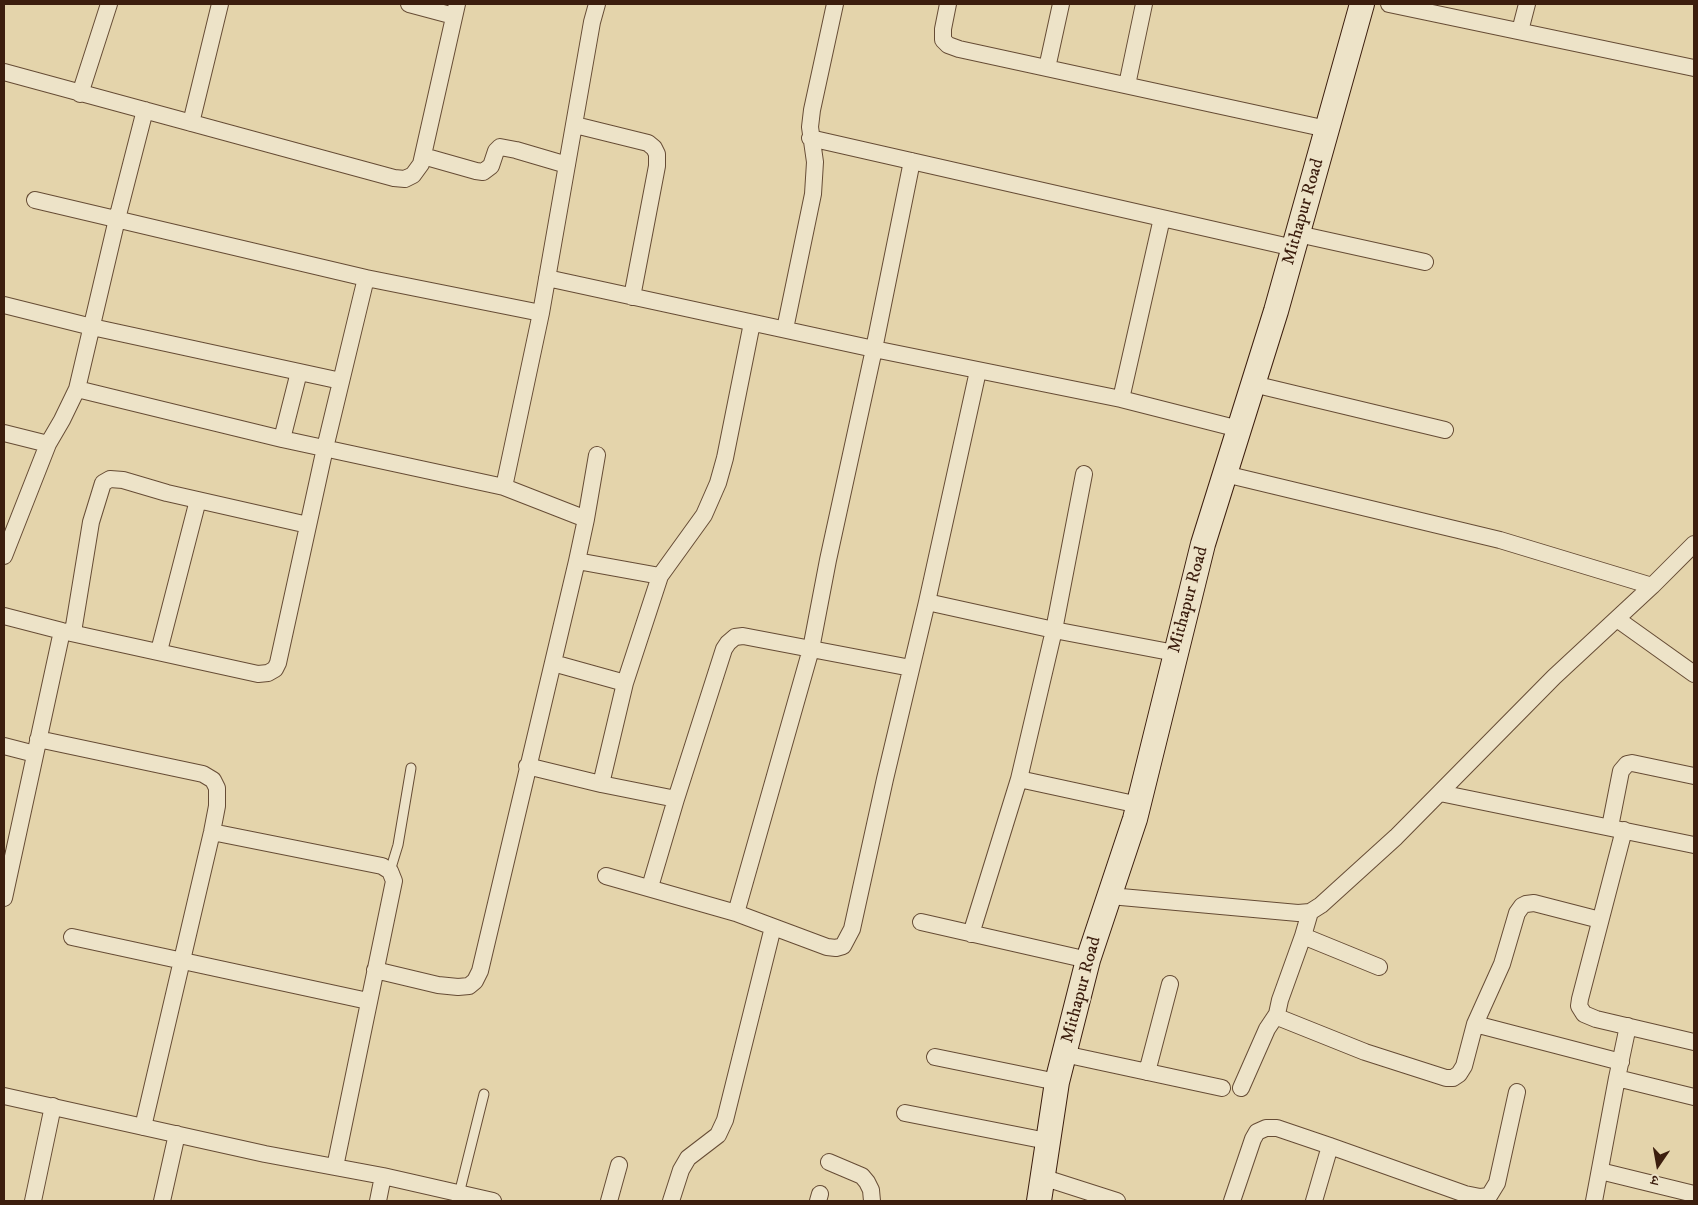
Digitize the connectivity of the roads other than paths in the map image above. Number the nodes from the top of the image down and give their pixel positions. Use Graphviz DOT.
graph roads {
  1 [pos="109,4"];
  2 [pos="220,4"];
  3 [pos="409,4"];
  4 [pos="597,4"];
  5 [pos="835,4"];
  6 [pos="948,4"];
  7 [pos="1061,4"];
  8 [pos="1144,4"];
  9 [pos="1362,4"];
  10 [pos="1389,4"];
  11 [pos="1527,4"];
  12 [pos="456,10"];
  13 [pos="1520,30"];
  14 [pos="1047,68"];
  15 [pos="1694,68"];
  16 [pos="4,72"];
  17 [pos="1127,85"];
  18 [pos="80,94"];
  19 [pos="145,110"];
  20 [pos="191,123"];
  21 [pos="575,125"];
  22 [pos="1327,129"];
  23 [pos="810,138"];
  24 [pos="423,156"];
  25 [pos="912,161"];
  26 [pos="568,166"];
  27 [pos="35,200"];
  28 [pos="1162,218"];
  29 [pos="117,220"];
  30 [pos="1296,241"];
  31 [pos="1425,262"];
  32 [pos="366,278"];
  33 [pos="547,278"];
  34 [pos="632,297"];
  35 [pos="4,306"];
  36 [pos="541,313"];
  37 [pos="752,323"];
  38 [pos="92,327"];
  39 [pos="785,329"];
  40 [pos="874,349"];
  41 [pos="978,371"];
  42 [pos="299,372"];
  43 [pos="341,381"];
  44 [pos="1253,384"];
  45 [pos="77,389"];
  46 [pos="1121,398"];
  47 [pos="1239,429"];
  48 [pos="1445,430"];
  49 [pos="4,433"];
  50 [pos="282,439"];
  51 [pos="48,444"];
  52 [pos="325,448"];
  53 [pos="597,455"];
  54 [pos="1084,474"];
  55 [pos="1225,474"];
  56 [pos="504,487"];
  57 [pos="198,500"];
  58 [pos="586,519"];
  59 [pos="308,525"];
  60 [pos="1694,544"];
  61 [pos="4,556"];
  62 [pos="577,561"];
  63 [pos="660,576"];
  64 [pos="1652,586"];
  65 [pos="927,602"];
  66 [pos="4,616"];
  67 [pos="1617,619"];
  68 [pos="1054,630"];
  69 [pos="67,632"];
  70 [pos="811,649"];
  71 [pos="159,651"];
  72 [pos="1175,653"];
  73 [pos="553,664"];
  74 [pos="911,668"];
  75 [pos="1694,674"];
  76 [pos="625,683"];
  77 [pos="4,746"];
  78 [pos="36,747"];
  79 [pos="527,766"];
  80 [pos="412,768"];
  81 [pos="1694,776"];
  82 [pos="1019,779"];
  83 [pos="601,784"];
  84 [pos="1440,793"];
  85 [pos="676,798"];
  86 [pos="1139,805"];
  87 [pos="1617,829"];
  88 [pos="212,832"];
  89 [pos="10,836"];
  90 [pos="1694,845"];
  91 [pos="390,871"];
  92 [pos="606,876"];
  93 [pos="650,887"];
  94 [pos="1110,896"];
  95 [pos="4,898"];
  96 [pos="1310,912"];
  97 [pos="736,913"];
  98 [pos="1600,920"];
  99 [pos="921,922"];
  100 [pos="773,927"];
  101 [pos="972,934"];
  102 [pos="1303,936"];
  103 [pos="72,937"];
  104 [pos="182,960"];
  105 [pos="1088,960"];
  106 [pos="1379,967"];
  107 [pos="375,970"];
  108 [pos="1170,984"];
  109 [pos="368,1001"];
  110 [pos="1277,1014"];
  111 [pos="1475,1024"];
  112 [pos="1628,1026"];
  113 [pos="1694,1041"];
  114 [pos="1064,1054"];
  115 [pos="936,1058"];
  116 [pos="1620,1062"];
  117 [pos="1147,1072"];
  118 [pos="1616,1078"];
  119 [pos="1057,1082"];
  120 [pos="1222,1088"];
  121 [pos="1241,1088"];
  122 [pos="1517,1092"];
  123 [pos="484,1094"];
  124 [pos="4,1096"];
  125 [pos="1694,1097"];
  126 [pos="53,1106"];
  127 [pos="905,1113"];
  128 [pos="143,1126"];
  129 [pos="177,1134"];
  130 [pos="1047,1141"];
  131 [pos="1330,1146"];
  132 [pos="829,1162"];
  133 [pos="620,1165"];
  134 [pos="335,1167"];
  135 [pos="1600,1171"];
  136 [pos="382,1176"];
  137 [pos="1042,1177"];
  138 [pos="459,1194"];
  139 [pos="1694,1194"];
  140 [pos="1668,1195"];
  141 [pos="34,1201"];
  142 [pos="162,1201"];
  143 [pos="378,1201"];
  144 [pos="493,1201"];
  145 [pos="609,1201"];
  146 [pos="671,1201"];
  147 [pos="872,1201"];
  148 [pos="1039,1201"];
  149 [pos="1117,1201"];
  150 [pos="1232,1201"];
  151 [pos="1314,1201"];
  152 [pos="1594,1201"];
  1 -- 18 [label="street"];
  2 -- 20 [label="street"];
  3 -- 12 [label="street"];
  4 -- 21 [label="street"];
  5 -- 23 [label="street"];
  6 -- 14 [label="street"];
  7 -- 14 [label="street"];
  8 -- 17 [label="street"];
  9 -- 22 [label="street, Mithapur Road"];
  10 -- 13 [label="street"];
  11 -- 13 [label="street"];
  12 -- 24 [label="street"];
  13 -- 15 [label="street"];
  14 -- 17 [label="street"];
  16 -- 18 [label="street"];
  17 -- 22 [label="street"];
  18 -- 19 [label="street"];
  19 -- 20 [label="street"];
  19 -- 29 [label="street"];
  20 -- 24 [label="street"];
  21 -- 26 [label="street"];
  21 -- 34 [label="street"];
  22 -- 30 [label="street, Mithapur Road"];
  23 -- 25 [label="street"];
  23 -- 39 [label="street"];
  24 -- 26 [label="street"];
  25 -- 28 [label="street"];
  25 -- 40 [label="street"];
  26 -- 33 [label="street"];
  27 -- 29 [label="street"];
  28 -- 30 [label="street"];
  28 -- 46 [label="street"];
  29 -- 32 [label="street"];
  29 -- 38 [label="street"];
  30 -- 31 [label="street"];
  30 -- 44 [label="street, Mithapur Road"];
  32 -- 36 [label="street"];
  32 -- 43 [label="street"];
  33 -- 34 [label="street"];
  33 -- 36 [label="street"];
  34 -- 37 [label="street"];
  35 -- 38 [label="street"];
  36 -- 56 [label="street"];
  37 -- 39 [label="street"];
  37 -- 63 [label="street"];
  38 -- 42 [label="street"];
  38 -- 45 [label="street"];
  39 -- 40 [label="street"];
  40 -- 41 [label="street"];
  40 -- 70 [label="street"];
  41 -- 46 [label="street"];
  41 -- 65 [label="street"];
  42 -- 43 [label="street"];
  42 -- 50 [label="street"];
  43 -- 52 [label="street"];
  44 -- 47 [label="street, Mithapur Road"];
  44 -- 48 [label="street"];
  45 -- 50 [label="street"];
  45 -- 51 [label="street"];
  46 -- 47 [label="street"];
  47 -- 55 [label="street, Mithapur Road"];
  49 -- 51 [label="street"];
  50 -- 52 [label="street"];
  51 -- 61 [label="street"];
  52 -- 56 [label="street"];
  52 -- 59 [label="street"];
  53 -- 58 [label="street"];
  54 -- 68 [label="street"];
  55 -- 64 [label="street"];
  55 -- 72 [label="street, Mithapur Road"];
  56 -- 58 [label="street"];
  57 -- 59 [label="street"];
  57 -- 69 [label="street"];
  57 -- 71 [label="street"];
  58 -- 62 [label="street"];
  59 -- 71 [label="street"];
  60 -- 64 [label="street"];
  62 -- 63 [label="street"];
  62 -- 73 [label="street"];
  63 -- 76 [label="street"];
  64 -- 67 [label="street"];
  65 -- 68 [label="street"];
  65 -- 74 [label="street"];
  66 -- 69 [label="street"];
  67 -- 75 [label="street"];
  67 -- 84 [label="street"];
  68 -- 72 [label="street"];
  68 -- 82 [label="street"];
  69 -- 71 [label="street"];
  69 -- 78 [label="street"];
  70 -- 74 [label="street"];
  70 -- 85 [label="street"];
  70 -- 97 [label="street"];
  72 -- 86 [label="street, Mithapur Road"];
  73 -- 76 [label="street"];
  73 -- 79 [label="street"];
  74 -- 100 [label="street"];
  76 -- 83 [label="street"];
  77 -- 78 [label="street"];
  78 -- 88 [label="street"];
  78 -- 89 [label="street"];
  79 -- 83 [label="street"];
  79 -- 107 [label="street"];
  80 -- 91 [label="lane"];
  81 -- 87 [label="street"];
  82 -- 86 [label="street"];
  82 -- 101 [label="street"];
  83 -- 85 [label="street"];
  84 -- 87 [label="street"];
  84 -- 96 [label="street"];
  85 -- 93 [label="street"];
  86 -- 94 [label="street, Mithapur Road"];
  87 -- 90 [label="street"];
  87 -- 98 [label="street"];
  88 -- 91 [label="street"];
  88 -- 104 [label="street"];
  89 -- 95 [label="street"];
  91 -- 107 [label="street"];
  92 -- 93 [label="street"];
  93 -- 97 [label="street"];
  94 -- 96 [label="street"];
  94 -- 105 [label="street, Mithapur Road"];
  96 -- 102 [label="street"];
  97 -- 100 [label="street"];
  98 -- 111 [label="street"];
  98 -- 112 [label="street"];
  99 -- 101 [label="street"];
  100 -- 146 [label="street"];
  101 -- 105 [label="street"];
  102 -- 106 [label="street"];
  102 -- 110 [label="street"];
  103 -- 104 [label="street"];
  104 -- 109 [label="street"];
  104 -- 128 [label="street"];
  105 -- 114 [label="street, Mithapur Road"];
  107 -- 109 [label="street"];
  108 -- 117 [label="street"];
  109 -- 134 [label="street"];
  110 -- 111 [label="street"];
  110 -- 121 [label="street"];
  111 -- 116 [label="street"];
  112 -- 113 [label="street"];
  112 -- 116 [label="street"];
  114 -- 117 [label="street"];
  114 -- 119 [label="street, Mithapur Road"];
  115 -- 119 [label="street"];
  116 -- 118 [label="street"];
  117 -- 120 [label="street"];
  118 -- 125 [label="street"];
  118 -- 135 [label="street"];
  119 -- 130 [label="street, Mithapur Road"];
  122 -- 131 [label="street"];
  123 -- 138 [label="lane"];
  124 -- 126 [label="street"];
  126 -- 128 [label="street"];
  126 -- 141 [label="street"];
  127 -- 130 [label="street"];
  128 -- 129 [label="street"];
  129 -- 134 [label="street"];
  129 -- 142 [label="street"];
  130 -- 137 [label="street, Mithapur Road"];
  131 -- 150 [label="street"];
  131 -- 151 [label="street"];
  132 -- 147 [label="street"];
  133 -- 145 [label="street"];
  134 -- 136 [label="street"];
  135 -- 140 [label="street"];
  135 -- 152 [label="street"];
  136 -- 138 [label="street"];
  136 -- 143 [label="street"];
  137 -- 148 [label="street, Mithapur Road"];
  137 -- 149 [label="street"];
  138 -- 144 [label="street"];
  139 -- 140 [label="street"];
}
